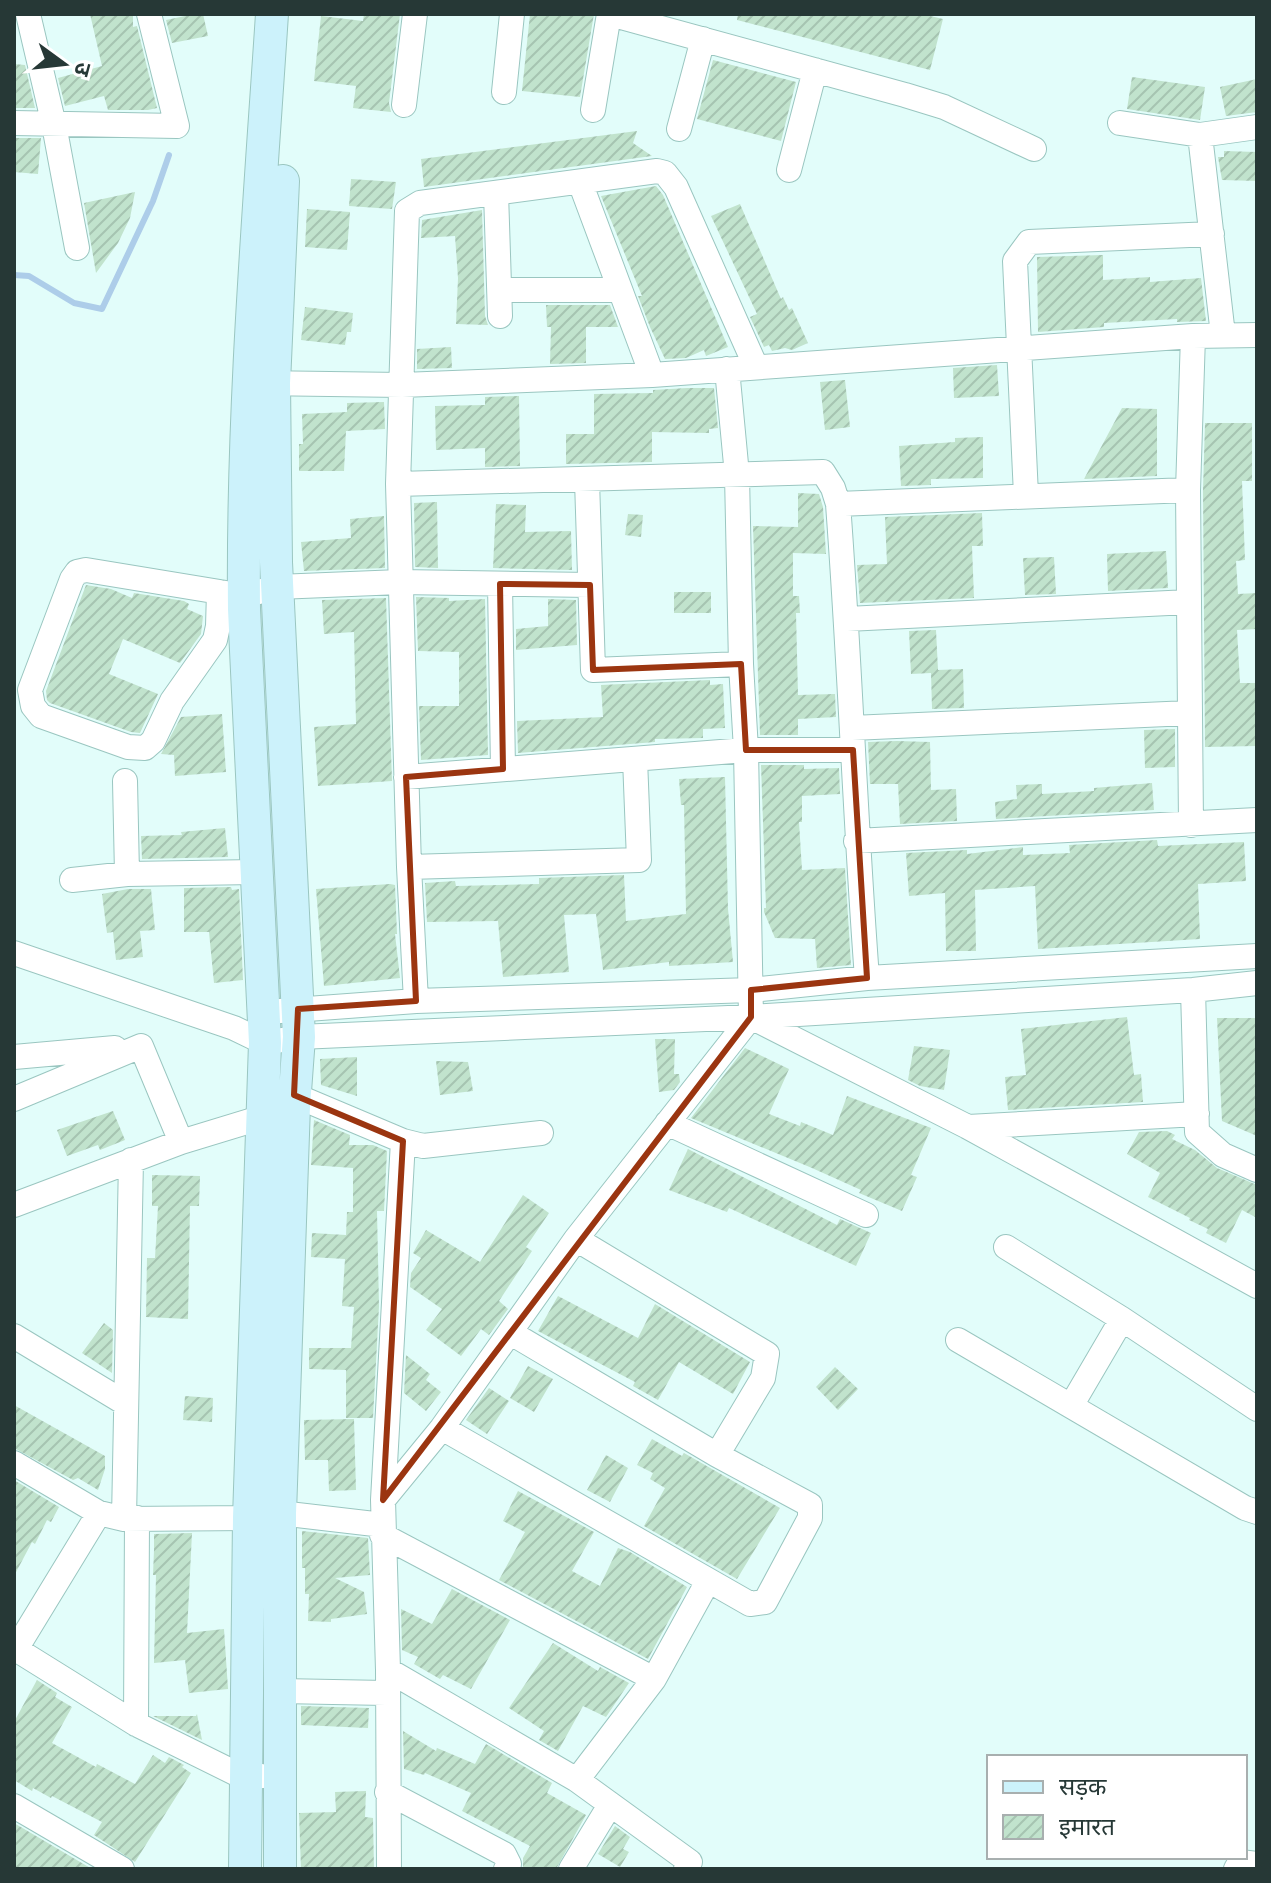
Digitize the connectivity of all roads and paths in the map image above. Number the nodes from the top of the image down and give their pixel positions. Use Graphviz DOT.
graph roads {
  1 [pos="28,14"];
  2 [pos="149,14"];
  3 [pos="272,14"];
  4 [pos="291,14"];
  5 [pos="415,14"];
  6 [pos="512,14"];
  7 [pos="609,14"];
  8 [pos="703,39"];
  9 [pos="815,70"];
  10 [pos="504,92"];
  11 [pos="404,105"];
  12 [pos="593,110"];
  13 [pos="14,123"];
  14 [pos="1120,123"];
  15 [pos="54,125"];
  16 [pos="1257,127"];
  17 [pos="679,129"];
  18 [pos="1200,135"];
  19 [pos="274,140"];
  20 [pos="1034,149"];
  21 [pos="789,170"];
  22 [pos="580,182"];
  23 [pos="496,193"];
  24 [pos="1212,234"];
  25 [pos="77,248"];
  26 [pos="500,290"];
  27 [pos="619,290"];
  28 [pos="500,316"];
  29 [pos="1223,335"];
  30 [pos="1257,335"];
  31 [pos="1193,336"];
  32 [pos="1017,350"];
  33 [pos="756,367"];
  34 [pos="727,369"];
  35 [pos="652,375"];
  36 [pos="261,383"];
  37 [pos="402,385"];
  38 [pos="737,475"];
  39 [pos="587,480"];
  40 [pos="398,484"];
  41 [pos="1188,490"];
  42 [pos="1026,495"];
  43 [pos="838,504"];
  44 [pos="400,582"];
  45 [pos="500,584"];
  46 [pos="590,585"];
  47 [pos="277,587"];
  48 [pos="231,594"];
  49 [pos="1189,602"];
  50 [pos="847,619"];
  51 [pos="741,664"];
  52 [pos="1189,713"];
  53 [pos="852,739"];
  54 [pos="746,750"];
  55 [pos="635,759"];
  56 [pos="503,769"];
  57 [pos="406,777"];
  58 [pos="125,781"];
  59 [pos="1257,820"];
  60 [pos="1191,825"];
  61 [pos="856,841"];
  62 [pos="409,867"];
  63 [pos="257,872"];
  64 [pos="127,874"];
  65 [pos="72,880"];
  66 [pos="14,953"];
  67 [pos="1257,956"];
  68 [pos="867,978"];
  69 [pos="1257,983"];
  70 [pos="751,990"];
  71 [pos="1193,990"];
  72 [pos="416,1001"];
  73 [pos="751,1017"];
  74 [pos="298,1023"];
  75 [pos="265,1028"];
  76 [pos="141,1046"];
  77 [pos="14,1057"];
  78 [pos="14,1099"];
  79 [pos="294,1100"];
  80 [pos="1197,1114"];
  81 [pos="263,1119"];
  82 [pos="667,1123"];
  83 [pos="968,1127"];
  84 [pos="541,1133"];
  85 [pos="403,1141"];
  86 [pos="181,1142"];
  87 [pos="131,1160"];
  88 [pos="1257,1170"];
  89 [pos="14,1205"];
  90 [pos="866,1215"];
  91 [pos="576,1239"];
  92 [pos="1006,1247"];
  93 [pos="1257,1286"];
  94 [pos="1122,1319"];
  95 [pos="511,1333"];
  96 [pos="14,1336"];
  97 [pos="958,1340"];
  98 [pos="125,1403"];
  99 [pos="1071,1406"];
  100 [pos="1257,1409"];
  101 [pos="442,1428"];
  102 [pos="717,1455"];
  103 [pos="14,1463"];
  104 [pos="383,1500"];
  105 [pos="1257,1512"];
  106 [pos="99,1513"];
  107 [pos="264,1516"];
  108 [pos="130,1518"];
  109 [pos="383,1530"];
  110 [pos="708,1581"];
  111 [pos="15,1649"];
  112 [pos="654,1679"];
  113 [pos="387,1682"];
  114 [pos="280,1691"];
  115 [pos="136,1724"];
  116 [pos="280,1775"];
  117 [pos="245,1778"];
  118 [pos="577,1780"];
  119 [pos="387,1792"];
  120 [pos="610,1805"];
  121 [pos="14,1806"];
  122 [pos="1257,1864"];
  123 [pos="122,1869"];
  124 [pos="245,1869"];
  125 [pos="280,1869"];
  126 [pos="389,1869"];
  127 [pos="506,1869"];
  128 [pos="571,1869"];
  129 [pos="686,1869"];
  130 [pos="1236,1869"];
  1 -- 15 [label="street"];
  2 -- 15 [label="street"];
  3 -- 19 [label="street"];
  4 -- 19 [label="street"];
  5 -- 11 [label="street"];
  6 -- 10 [label="street"];
  7 -- 8 [label="street"];
  7 -- 12 [label="street"];
  8 -- 9 [label="street"];
  8 -- 17 [label="street"];
  9 -- 20 [label="street"];
  9 -- 21 [label="street"];
  13 -- 15 [label="street"];
  14 -- 18 [label="street"];
  15 -- 25 [label="street"];
  16 -- 18 [label="street"];
  18 -- 24 [label="street"];
  19 -- 36 [label="street"];
  22 -- 23 [label="street"];
  22 -- 27 [label="street"];
  22 -- 33 [label="street"];
  23 -- 26 [label="street"];
  23 -- 37 [label="street"];
  24 -- 29 [label="street"];
  24 -- 32 [label="street"];
  26 -- 27 [label="street"];
  26 -- 28 [label="street"];
  27 -- 35 [label="street"];
  29 -- 30 [label="street"];
  29 -- 31 [label="street"];
  31 -- 32 [label="street"];
  31 -- 41 [label="street"];
  32 -- 33 [label="street"];
  32 -- 42 [label="street"];
  33 -- 34 [label="street"];
  34 -- 35 [label="street"];
  34 -- 38 [label="street"];
  35 -- 37 [label="street"];
  36 -- 37 [label="street"];
  36 -- 47 [label="street"];
  36 -- 48 [label="street"];
  37 -- 40 [label="street"];
  38 -- 39 [label="street"];
  38 -- 43 [label="street"];
  38 -- 51 [label="street"];
  39 -- 40 [label="street"];
  39 -- 46 [label="street"];
  40 -- 44 [label="street"];
  41 -- 42 [label="street"];
  41 -- 49 [label="street"];
  42 -- 43 [label="street"];
  43 -- 50 [label="street"];
  44 -- 45 [label="street"];
  44 -- 47 [label="street"];
  44 -- 57 [label="street"];
  45 -- 46 [label="street"];
  45 -- 56 [label="street"];
  46 -- 51 [label="street"];
  47 -- 48 [label="street"];
  47 -- 74 [label="street"];
  48 -- 48 [label="street"];
  48 -- 63 [label="street"];
  49 -- 50 [label="street"];
  49 -- 52 [label="street"];
  50 -- 53 [label="street"];
  51 -- 54 [label="street"];
  52 -- 53 [label="street"];
  52 -- 60 [label="street"];
  53 -- 54 [label="street"];
  53 -- 61 [label="street"];
  54 -- 55 [label="street"];
  54 -- 70 [label="street"];
  55 -- 56 [label="street"];
  55 -- 62 [label="street"];
  56 -- 57 [label="street"];
  57 -- 62 [label="street"];
  58 -- 64 [label="street"];
  59 -- 60 [label="street"];
  60 -- 61 [label="street"];
  61 -- 68 [label="street"];
  62 -- 72 [label="street"];
  63 -- 64 [label="street"];
  63 -- 75 [label="street"];
  64 -- 65 [label="street"];
  66 -- 75 [label="street"];
  67 -- 68 [label="street"];
  68 -- 70 [label="street"];
  69 -- 71 [label="street"];
  70 -- 72 [label="street"];
  70 -- 73 [label="street"];
  71 -- 73 [label="street"];
  71 -- 80 [label="street"];
  72 -- 74 [label="street"];
  73 -- 74 [label="street"];
  73 -- 82 [label="street"];
  73 -- 83 [label="street"];
  74 -- 75 [label="street"];
  74 -- 79 [label="street"];
  75 -- 81 [label="street"];
  76 -- 77 [label="street"];
  76 -- 78 [label="street"];
  76 -- 86 [label="street"];
  79 -- 81 [label="street"];
  79 -- 85 [label="street"];
  79 -- 107 [label="street"];
  80 -- 83 [label="street"];
  80 -- 88 [label="street"];
  81 -- 86 [label="street"];
  81 -- 107 [label="street"];
  82 -- 90 [label="street"];
  82 -- 91 [label="street"];
  83 -- 93 [label="street"];
  84 -- 85 [label="street"];
  85 -- 104 [label="street"];
  86 -- 87 [label="street"];
  87 -- 89 [label="street"];
  87 -- 98 [label="street"];
  91 -- 95 [label="street"];
  91 -- 102 [label="street"];
  92 -- 94 [label="street"];
  94 -- 99 [label="street"];
  94 -- 100 [label="street"];
  95 -- 101 [label="street"];
  95 -- 102 [label="street"];
  96 -- 98 [label="street"];
  97 -- 99 [label="street"];
  98 -- 108 [label="street"];
  99 -- 105 [label="street"];
  101 -- 104 [label="street"];
  101 -- 110 [label="street"];
  102 -- 110 [label="street"];
  103 -- 106 [label="street"];
  104 -- 109 [label="street"];
  106 -- 108 [label="street"];
  106 -- 111 [label="street"];
  107 -- 108 [label="street"];
  107 -- 109 [label="street"];
  107 -- 114 [label="street"];
  107 -- 117 [label="street"];
  108 -- 115 [label="street"];
  109 -- 112 [label="street"];
  109 -- 113 [label="street"];
  110 -- 112 [label="street"];
  111 -- 115 [label="street"];
  112 -- 118 [label="street"];
  113 -- 114 [label="street"];
  113 -- 118 [label="street"];
  113 -- 119 [label="street"];
  114 -- 116 [label="street"];
  115 -- 117 [label="street"];
  116 -- 117 [label="street"];
  116 -- 125 [label="street"];
  117 -- 124 [label="street"];
  118 -- 120 [label="street"];
  119 -- 126 [label="street"];
  119 -- 127 [label="street"];
  120 -- 128 [label="street"];
  120 -- 129 [label="street"];
  121 -- 123 [label="street"];
  122 -- 130 [label="street"];
}
